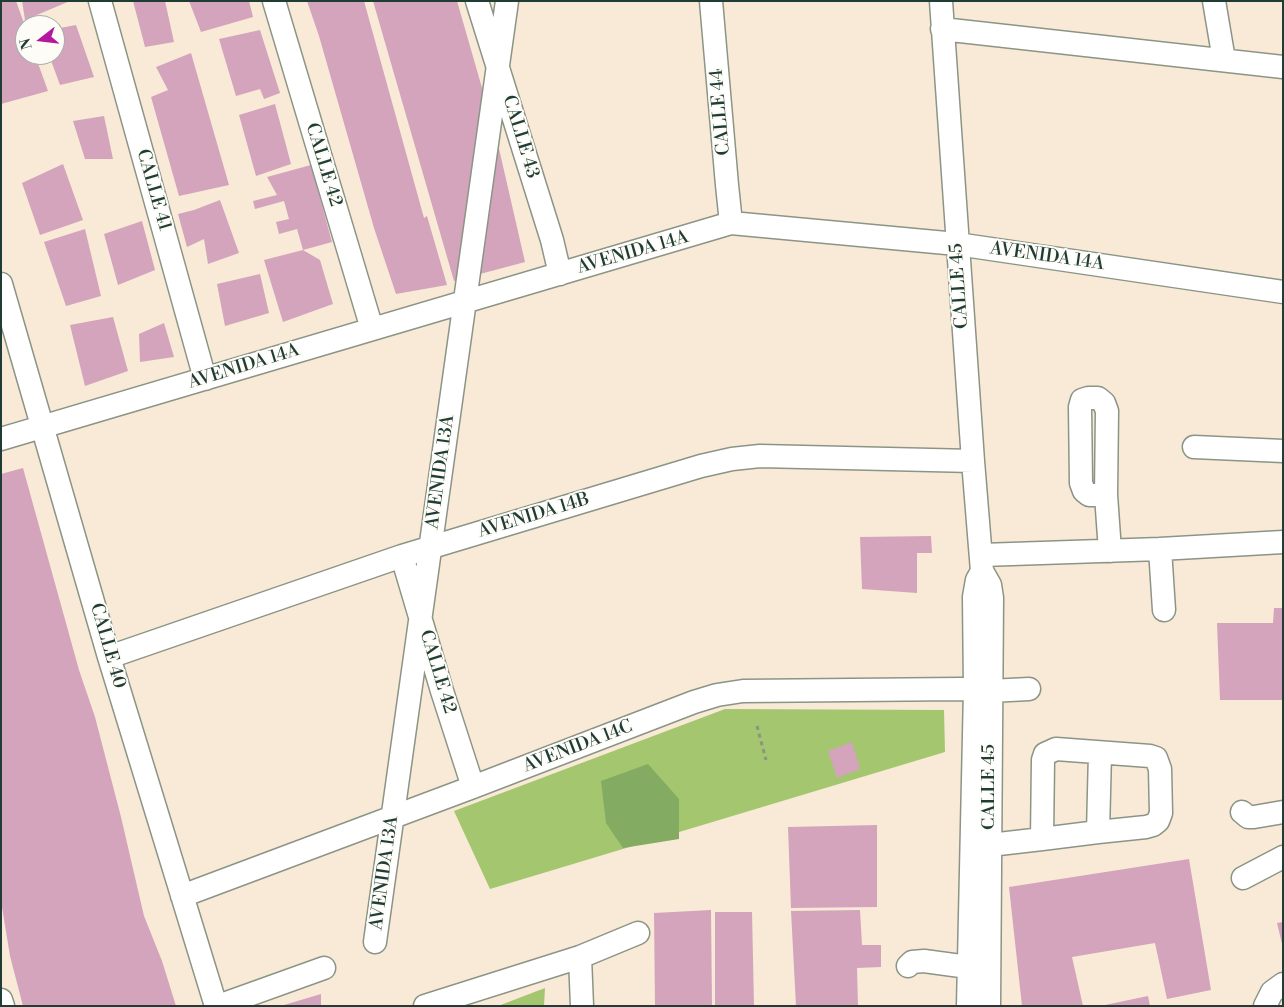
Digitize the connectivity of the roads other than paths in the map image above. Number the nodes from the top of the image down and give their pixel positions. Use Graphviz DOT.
graph roads {
  1 [pos="100,1"];
  2 [pos="274,1"];
  3 [pos="477,1"];
  4 [pos="507,1"];
  5 [pos="711,1"];
  6 [pos="940,1"];
  7 [pos="1214,1"];
  8 [pos="942,29"];
  9 [pos="1224,60"];
  10 [pos="1283,66"];
  11 [pos="731,224"];
  12 [pos="957,244"];
  13 [pos="560,274"];
  14 [pos="1,284"];
  15 [pos="1283,292"];
  16 [pos="372,329"];
  17 [pos="205,379"];
  18 [pos="43,426"];
  19 [pos="1,438"];
  20 [pos="1194,447"];
  21 [pos="1283,451"];
  22 [pos="973,461"];
  23 [pos="1106,495"];
  24 [pos="1283,542"];
  25 [pos="1160,549"];
  26 [pos="1110,551"];
  27 [pos="402,556"];
  28 [pos="982,563"];
  29 [pos="1164,610"];
  30 [pos="109,657"];
  31 [pos="1028,689"];
  32 [pos="983,690"];
  33 [pos="1100,752"];
  34 [pos="474,787"];
  35 [pos="1242,812"];
  36 [pos="1283,812"];
  37 [pos="1098,832"];
  38 [pos="1042,839"];
  39 [pos="990,845"];
  40 [pos="1283,857"];
  41 [pos="1243,878"];
  42 [pos="182,896"];
  43 [pos="638,933"];
  44 [pos="375,942"];
  45 [pos="580,957"];
  46 [pos="908,966"];
  47 [pos="968,967"];
  48 [pos="324,968"];
  49 [pos="1283,984"];
  50 [pos="1,1000"];
  51 [pos="3,1006"];
  52 [pos="217,1006"];
  53 [pos="425,1006"];
  54 [pos="582,1006"];
  55 [pos="968,1006"];
  56 [pos="989,1006"];
  57 [pos="1265,1006"];
  1 -- 17 [label="street, CALLE 41"];
  2 -- 16 [label="street, CALLE 42"];
  3 -- 13 [label="street, CALLE 43"];
  4 -- 44 [label="street, AVENIDA 13A"];
  5 -- 11 [label="street, CALLE 44"];
  6 -- 8 [label="street, CALLE 45"];
  7 -- 9 [label="street"];
  8 -- 9 [label="street"];
  8 -- 12 [label="street, CALLE 45"];
  9 -- 10 [label="street"];
  11 -- 12 [label="street, AVENIDA 14A"];
  11 -- 13 [label="street, AVENIDA 14A"];
  12 -- 15 [label="street, AVENIDA 14A"];
  12 -- 22 [label="street, CALLE 45"];
  13 -- 16 [label="street, AVENIDA 14A"];
  14 -- 18 [label="street, CALLE 40"];
  16 -- 17 [label="street, AVENIDA 14A"];
  17 -- 18 [label="street, AVENIDA 14A"];
  18 -- 19 [label="street, AVENIDA 14A"];
  18 -- 30 [label="street, CALLE 40"];
  20 -- 21 [label="street"];
  22 -- 27 [label="street, AVENIDA 14B"];
  22 -- 28 [label="street, CALLE 45"];
  23 -- 26 [label="street"];
  24 -- 25 [label="street"];
  25 -- 26 [label="street"];
  25 -- 29 [label="street"];
  26 -- 28 [label="street"];
  27 -- 30 [label="street, AVENIDA 14B"];
  27 -- 34 [label="street, CALLE 42"];
  28 -- 32 [label="street, CALLE 45"];
  30 -- 42 [label="street, CALLE 40"];
  31 -- 32 [label="street, AVENIDA 14C"];
  32 -- 34 [label="street, AVENIDA 14C"];
  32 -- 39 [label="street, CALLE 45"];
  32 -- 47 [label="street, CALLE 45"];
  33 -- 37 [label="street"];
  33 -- 37 [label="street"];
  33 -- 38 [label="street"];
  34 -- 42 [label="street, AVENIDA 14C"];
  35 -- 36 [label="street"];
  37 -- 38 [label="street"];
  38 -- 39 [label="street"];
  39 -- 56 [label="street, CALLE 45"];
  40 -- 41 [label="street"];
  42 -- 52 [label="street, CALLE 40"];
  43 -- 45 [label="street"];
  45 -- 53 [label="street"];
  45 -- 54 [label="street"];
  46 -- 47 [label="street"];
  47 -- 55 [label="street, CALLE 45"];
  48 -- 52 [label="street"];
  49 -- 57 [label="street"];
  50 -- 51 [label="street"];
}
